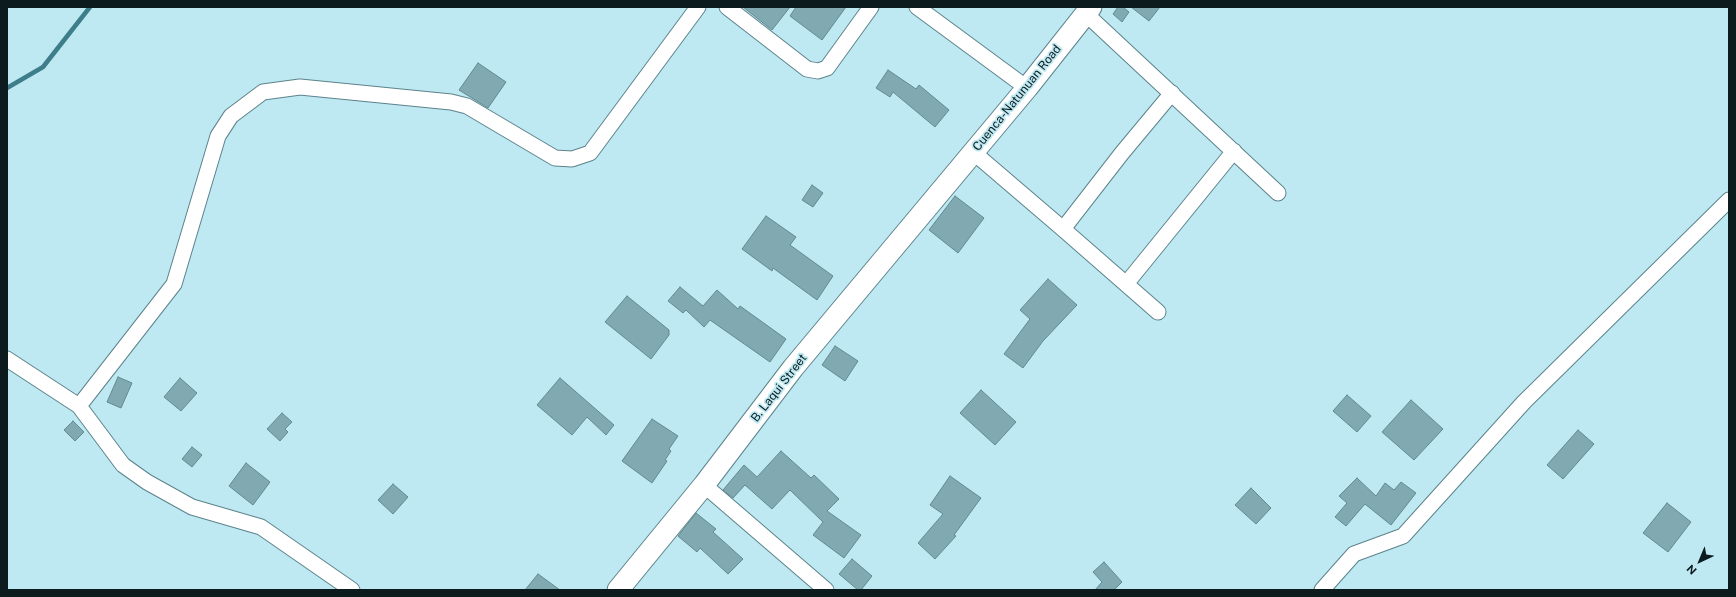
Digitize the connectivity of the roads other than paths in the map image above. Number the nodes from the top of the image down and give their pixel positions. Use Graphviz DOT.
graph roads {
  1 [pos="698,7"];
  2 [pos="727,7"];
  3 [pos="871,7"];
  4 [pos="917,7"];
  5 [pos="1088,10"];
  6 [pos="1027,88"];
  7 [pos="1172,94"];
  8 [pos="1234,151"];
  9 [pos="973,152"];
  10 [pos="942,189"];
  11 [pos="1278,193"];
  12 [pos="1729,200"];
  13 [pos="1063,229"];
  14 [pos="1126,284"];
  15 [pos="1158,312"];
  16 [pos="7,359"];
  17 [pos="79,406"];
  18 [pos="704,486"];
  19 [pos="352,590"];
  20 [pos="618,590"];
  21 [pos="826,590"];
  22 [pos="1322,590"];
  1 -- 17 [label="street"];
  2 -- 3 [label="street"];
  4 -- 6 [label="street"];
  5 -- 6 [label="main road, Cuenca-Natunuan Road"];
  5 -- 7 [label="street"];
  6 -- 9 [label="main road, Cuenca-Natunuan Road"];
  7 -- 8 [label="street"];
  7 -- 13 [label="street"];
  8 -- 11 [label="street"];
  8 -- 14 [label="street"];
  9 -- 10 [label="main road, Cuenca-Natunuan Road"];
  9 -- 13 [label="street"];
  10 -- 18 [label="main road, B. Laqui Street"];
  12 -- 22 [label="street"];
  13 -- 14 [label="street"];
  14 -- 15 [label="street"];
  16 -- 17 [label="street"];
  17 -- 19 [label="street"];
  18 -- 20 [label="main road, B. Laqui Street"];
  18 -- 21 [label="street"];
}
